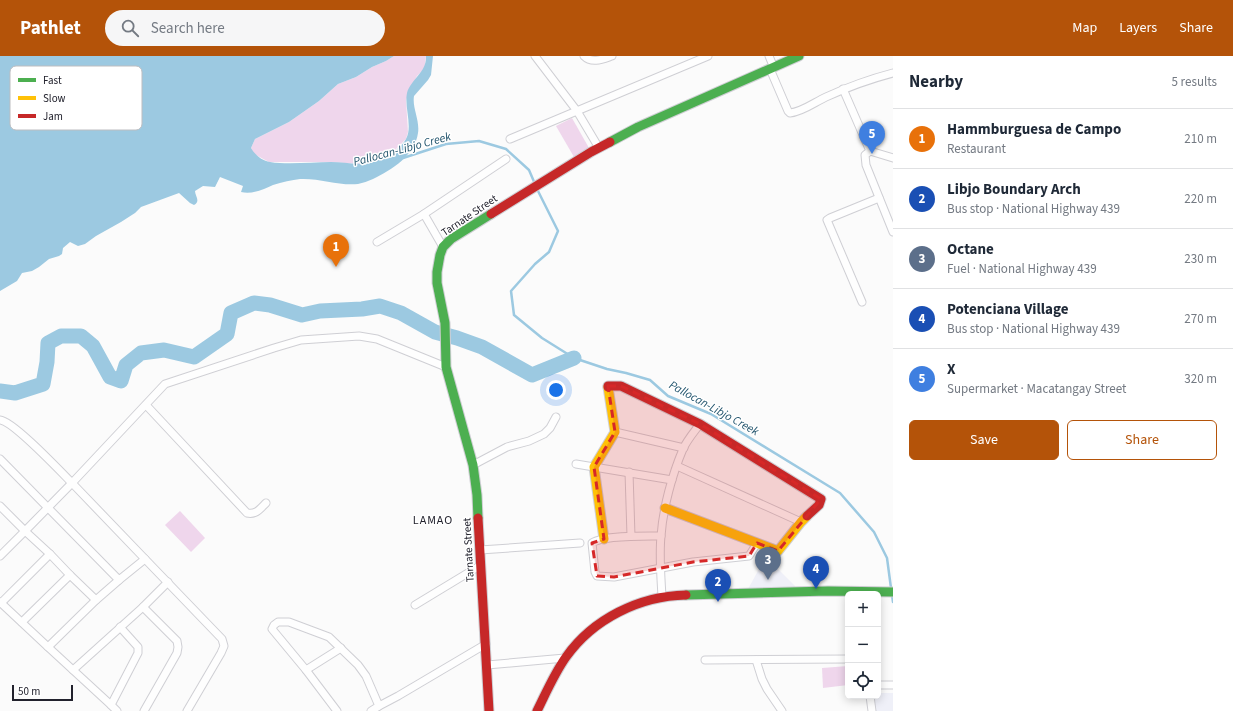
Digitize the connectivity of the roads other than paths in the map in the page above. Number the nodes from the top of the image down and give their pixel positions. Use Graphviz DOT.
graph roads {
  1 [pos="534,56"];
  2 [pos="584,56"];
  3 [pos="612,56"];
  4 [pos="708,56"];
  5 [pos="769,56"];
  6 [pos="799,56"];
  7 [pos="772,68"];
  8 [pos="893,72"];
  9 [pos="843,89"];
  10 [pos="577,111"];
  11 [pos="510,140"];
  12 [pos="599,148"];
  13 [pos="870,151"];
  14 [pos="893,158"];
  15 [pos="506,159"];
  16 [pos="879,198"];
  17 [pos="424,214"];
  18 [pos="893,232"];
  19 [pos="377,242"];
  20 [pos="443,247"];
  21 [pos="862,302"];
  22 [pos="446,367"];
  23 [pos="146,405"];
  24 [pos="556,417"];
  25 [pos="0,420"];
  26 [pos="700,424"];
  27 [pos="615,432"];
  28 [pos="684,448"];
  29 [pos="0,459"];
  30 [pos="576,464"];
  31 [pos="473,465"];
  32 [pos="677,466"];
  33 [pos="594,468"];
  34 [pos="629,472"];
  35 [pos="672,480"];
  36 [pos="72,483"];
  37 [pos="266,503"];
  38 [pos="0,506"];
  39 [pos="48,508"];
  40 [pos="665,508"];
  41 [pos="801,522"];
  42 [pos="25,531"];
  43 [pos="631,536"];
  44 [pos="660,536"];
  45 [pos="604,539"];
  46 [pos="580,543"];
  47 [pos="757,543"];
  48 [pos="480,550"];
  49 [pos="50,554"];
  50 [pos="0,555"];
  51 [pos="145,559"];
  52 [pos="481,565"];
  53 [pos="660,569"];
  54 [pos="70,575"];
  55 [pos="119,580"];
  56 [pos="168,582"];
  57 [pos="845,592"];
  58 [pos="881,592"];
  59 [pos="893,592"];
  60 [pos="662,597"];
  61 [pos="96,600"];
  62 [pos="1,602"];
  63 [pos="415,605"];
  64 [pos="143,607"];
  65 [pos="22,622"];
  66 [pos="120,627"];
  67 [pos="486,644"];
  68 [pos="48,647"];
  69 [pos="341,648"];
  70 [pos="566,658"];
  71 [pos="845,659"];
  72 [pos="705,660"];
  73 [pos="756,660"];
  74 [pos="487,665"];
  75 [pos="73,670"];
  76 [pos="306,670"];
  77 [pos="881,685"];
  78 [pos="893,685"];
  79 [pos="870,699"];
  80 [pos="110,705"];
  81 [pos="379,706"];
  82 [pos="117,711"];
  83 [pos="144,711"];
  84 [pos="187,711"];
  85 [pos="337,711"];
  86 [pos="371,711"];
  87 [pos="489,711"];
  88 [pos="537,711"];
  89 [pos="782,711"];
  90 [pos="872,711"];
  1 -- 10 [label="street"];
  2 -- 3 [label="street"];
  4 -- 10 [label="street"];
  5 -- 7 [label="street"];
  6 -- 7 [label="street, Tarnate Street"];
  7 -- 9 [label="street"];
  7 -- 12 [label="street, Tarnate Street"];
  8 -- 9 [label="street"];
  9 -- 13 [label="street"];
  10 -- 11 [label="street"];
  10 -- 12 [label="street"];
  12 -- 20 [label="street, Tarnate Street"];
  13 -- 14 [label="street"];
  13 -- 16 [label="street"];
  15 -- 17 [label="street"];
  16 -- 18 [label="street"];
  16 -- 21 [label="street"];
  17 -- 19 [label="street"];
  17 -- 20 [label="street"];
  20 -- 22 [label="street, Tarnate Street"];
  22 -- 23 [label="street"];
  22 -- 31 [label="street, Tarnate Street"];
  23 -- 36 [label="street"];
  23 -- 37 [label="street"];
  24 -- 31 [label="street"];
  25 -- 36 [label="street"];
  26 -- 27 [label="street"];
  26 -- 28 [label="street"];
  26 -- 41 [label="street"];
  27 -- 28 [label="street"];
  27 -- 33 [label="street"];
  28 -- 32 [label="street"];
  29 -- 39 [label="street"];
  30 -- 33 [label="street"];
  31 -- 48 [label="street, Tarnate Street"];
  32 -- 35 [label="street"];
  32 -- 41 [label="street"];
  33 -- 34 [label="street"];
  33 -- 45 [label="street"];
  34 -- 35 [label="street"];
  34 -- 43 [label="street"];
  35 -- 40 [label="street"];
  36 -- 39 [label="street"];
  36 -- 51 [label="street"];
  38 -- 42 [label="street"];
  39 -- 42 [label="street"];
  39 -- 55 [label="street"];
  40 -- 44 [label="street"];
  40 -- 47 [label="street"];
  41 -- 47 [label="street"];
  42 -- 49 [label="street"];
  42 -- 50 [label="street"];
  43 -- 44 [label="street"];
  43 -- 45 [label="street"];
  44 -- 53 [label="street"];
  45 -- 53 [label="street"];
  46 -- 48 [label="street"];
  47 -- 53 [label="street"];
  48 -- 52 [label="street, Tarnate Street"];
  49 -- 54 [label="street"];
  49 -- 62 [label="street"];
  51 -- 55 [label="street"];
  51 -- 56 [label="street"];
  52 -- 63 [label="street"];
  52 -- 67 [label="street, Tarnate Street"];
  53 -- 60 [label="street"];
  54 -- 61 [label="street"];
  54 -- 65 [label="street"];
  55 -- 61 [label="street"];
  56 -- 64 [label="street"];
  56 -- 84 [label="street"];
  57 -- 60 [label="street"];
  58 -- 59 [label="street"];
  60 -- 70 [label="street"];
  61 -- 68 [label="street"];
  62 -- 65 [label="street"];
  64 -- 66 [label="street"];
  64 -- 83 [label="street"];
  65 -- 68 [label="street"];
  66 -- 75 [label="street"];
  66 -- 80 [label="street"];
  67 -- 74 [label="street, Tarnate Street"];
  67 -- 81 [label="street"];
  68 -- 75 [label="street"];
  69 -- 76 [label="street"];
  69 -- 76 [label="street"];
  69 -- 81 [label="street"];
  70 -- 74 [label="street"];
  70 -- 88 [label="street"];
  71 -- 73 [label="street"];
  72 -- 73 [label="street"];
  73 -- 89 [label="street"];
  74 -- 87 [label="street, Tarnate Street"];
  75 -- 80 [label="street"];
  76 -- 85 [label="street"];
  77 -- 78 [label="street"];
  79 -- 90 [label="street"];
  80 -- 82 [label="street"];
  81 -- 86 [label="street"];
}
